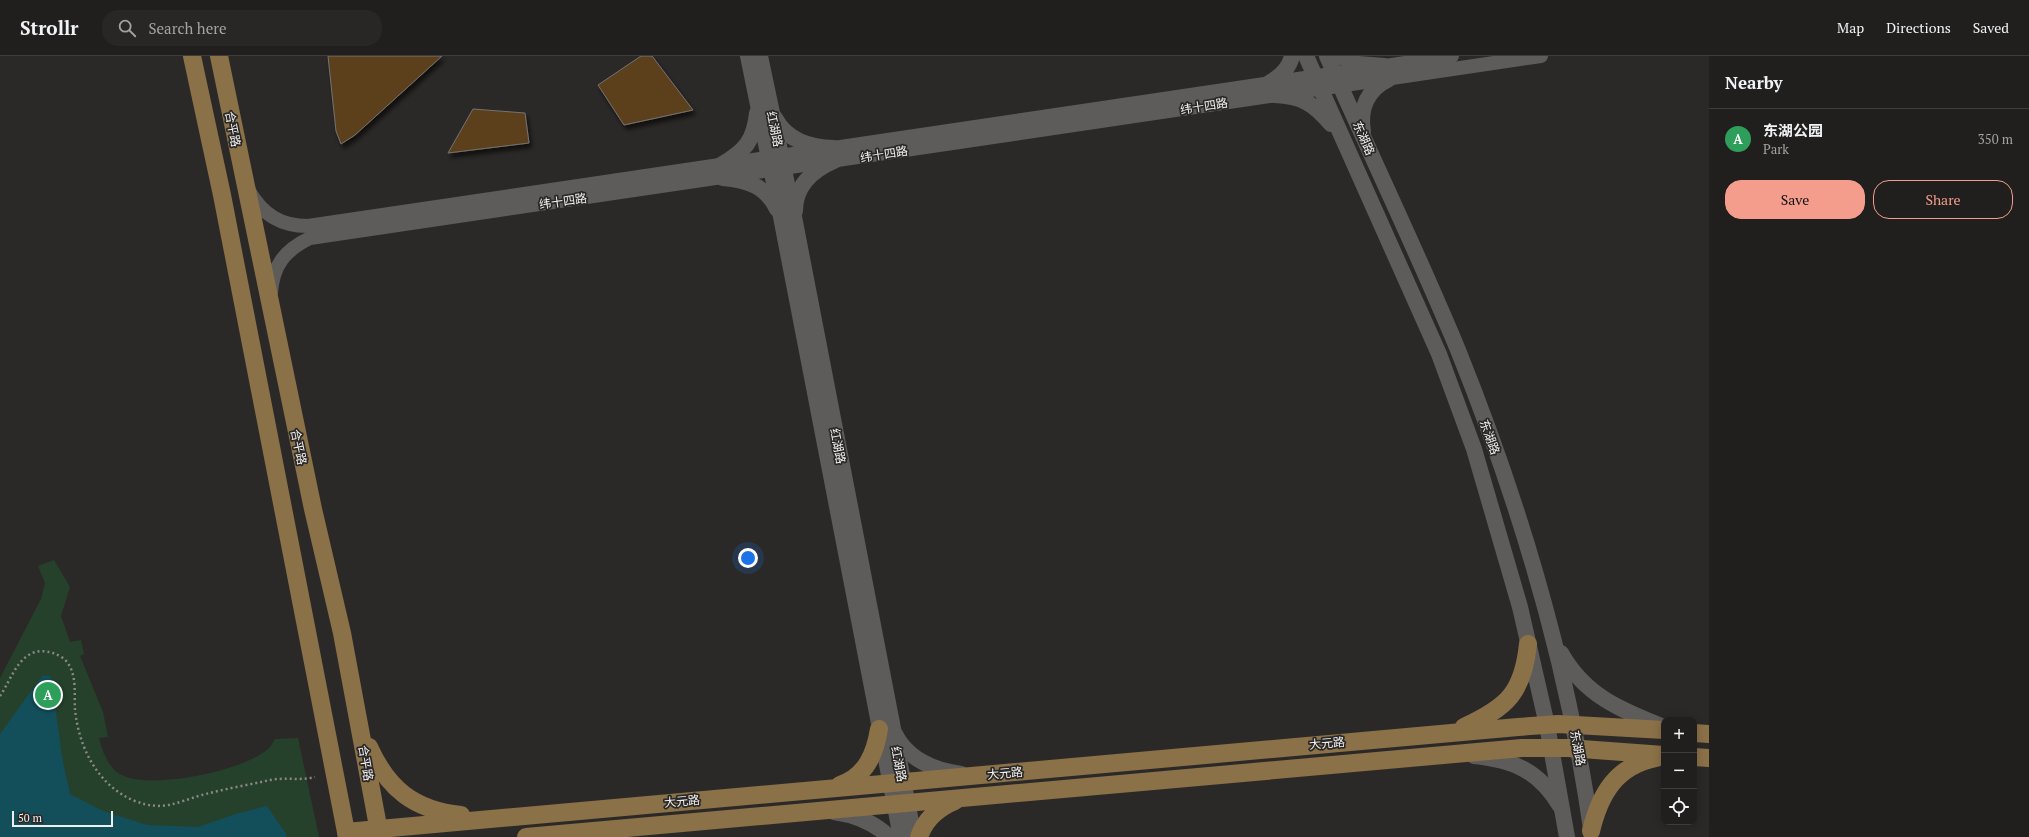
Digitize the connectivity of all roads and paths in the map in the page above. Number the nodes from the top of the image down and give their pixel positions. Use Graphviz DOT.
graph roads {
  1 [pos="192,56"];
  2 [pos="219,56"];
  3 [pos="748,56"];
  4 [pos="760,56"];
  5 [pos="1292,56"];
  6 [pos="1306,56"];
  7 [pos="1327,56"];
  8 [pos="1339,56"];
  9 [pos="1452,56"];
  10 [pos="1541,56"];
  11 [pos="1387,72"];
  12 [pos="1337,79"];
  13 [pos="1317,82"];
  14 [pos="1272,89"];
  15 [pos="757,98"];
  16 [pos="771,109"];
  17 [pos="1340,135"];
  18 [pos="1365,142"];
  19 [pos="834,154"];
  20 [pos="776,163"];
  21 [pos="722,171"];
  22 [pos="244,184"];
  23 [pos="788,220"];
  24 [pos="270,306"];
  25 [pos="1552,638"];
  26 [pos="1528,644"];
  27 [pos="0,696"];
  28 [pos="1547,725"];
  29 [pos="1574,725"];
  30 [pos="359,726"];
  31 [pos="1661,726"];
  32 [pos="885,727"];
  33 [pos="1661,730"];
  34 [pos="1453,732"];
  35 [pos="1697,733"];
  36 [pos="1709,734"];
  37 [pos="1551,748"];
  38 [pos="1579,749"];
  39 [pos="1455,754"];
  40 [pos="1661,755"];
  41 [pos="1661,756"];
  42 [pos="1697,757"];
  43 [pos="1709,758"];
  44 [pos="973,776"];
  45 [pos="315,777"];
  46 [pos="896,782"];
  47 [pos="832,788"];
  48 [pos="969,797"];
  49 [pos="901,803"];
  50 [pos="826,810"];
  51 [pos="1563,812"];
  52 [pos="490,819"];
  53 [pos="379,833"];
  54 [pos="346,834"];
  55 [pos="1592,834"];
  56 [pos="526,837"];
  57 [pos="889,837"];
  58 [pos="901,837"];
  59 [pos="914,837"];
  60 [pos="919,837"];
  61 [pos="1567,837"];
  1 -- 54 [label="main road, 合平路"];
  2 -- 22 [label="main road, 合平路"];
  3 -- 15 [label="main road, 红湖路"];
  4 -- 16 [label="main road, 红湖路"];
  5 -- 14 [label="main road"];
  6 -- 13 [label="main road, 东湖路"];
  7 -- 12 [label="main road, 东湖路"];
  8 -- 11 [label="main road"];
  9 -- 11 [label="street, 纬十四路"];
  10 -- 11 [label="street, 纬十四路"];
  11 -- 12 [label="street, 纬十四路"];
  11 -- 18 [label="main road"];
  12 -- 13 [label="street, 纬十四路"];
  12 -- 18 [label="main road, 东湖路"];
  13 -- 14 [label="street, 纬十四路"];
  13 -- 17 [label="main road, 东湖路"];
  14 -- 17 [label="main road"];
  14 -- 19 [label="street, 纬十四路"];
  15 -- 20 [label="main road, 红湖路"];
  15 -- 21 [label="main road"];
  16 -- 19 [label="main road"];
  16 -- 20 [label="main road, 红湖路"];
  17 -- 26 [label="main road, 东湖路"];
  18 -- 25 [label="main road, 东湖路"];
  19 -- 20 [label="street, 纬十四路"];
  19 -- 23 [label="main road"];
  20 -- 21 [label="street, 纬十四路"];
  20 -- 23 [label="main road, 红湖路"];
  21 -- 22 [label="street, 纬十四路"];
  21 -- 23 [label="main road"];
  21 -- 24 [label="street, 纬十四路"];
  22 -- 24 [label="main road, 合平路"];
  23 -- 32 [label="main road, 红湖路"];
  24 -- 30 [label="main road, 合平路"];
  25 -- 26 [label="main road"];
  25 -- 29 [label="main road, 东湖路"];
  25 -- 31 [label="main road"];
  26 -- 28 [label="main road, 东湖路"];
  26 -- 34 [label="main road"];
  27 -- 45 [label="path"];
  28 -- 29 [label="main road, 大元路"];
  28 -- 34 [label="main road, 大元路"];
  28 -- 37 [label="main road, 东湖路"];
  29 -- 33 [label="main road, 大元路"];
  29 -- 38 [label="main road, 东湖路"];
  30 -- 52 [label="main road"];
  30 -- 53 [label="main road, 合平路"];
  32 -- 44 [label="main road"];
  32 -- 46 [label="main road, 红湖路"];
  32 -- 47 [label="main road"];
  34 -- 44 [label="main road, 大元路"];
  35 -- 36 [label="main road"];
  37 -- 38 [label="main road, 大元路"];
  37 -- 39 [label="main road, 大元路"];
  37 -- 51 [label="main road, 东湖路"];
  38 -- 40 [label="main road, 大元路"];
  38 -- 55 [label="main road, 东湖路"];
  39 -- 48 [label="main road, 大元路"];
  39 -- 51 [label="main road"];
  41 -- 55 [label="main road"];
  42 -- 43 [label="main road"];
  44 -- 46 [label="main road, 大元路"];
  46 -- 47 [label="main road, 大元路"];
  46 -- 49 [label="main road, 红湖路"];
  47 -- 52 [label="main road, 大元路"];
  48 -- 49 [label="main road, 大元路"];
  48 -- 60 [label="main road"];
  49 -- 50 [label="main road, 大元路"];
  49 -- 58 [label="main road, 红湖路"];
  49 -- 59 [label="main road, 红湖路"];
  50 -- 56 [label="main road, 大元路"];
  50 -- 57 [label="main road"];
  51 -- 61 [label="main road, 东湖路"];
  52 -- 53 [label="main road, 大元路"];
  53 -- 54 [label="main road, 大元路"];
}
